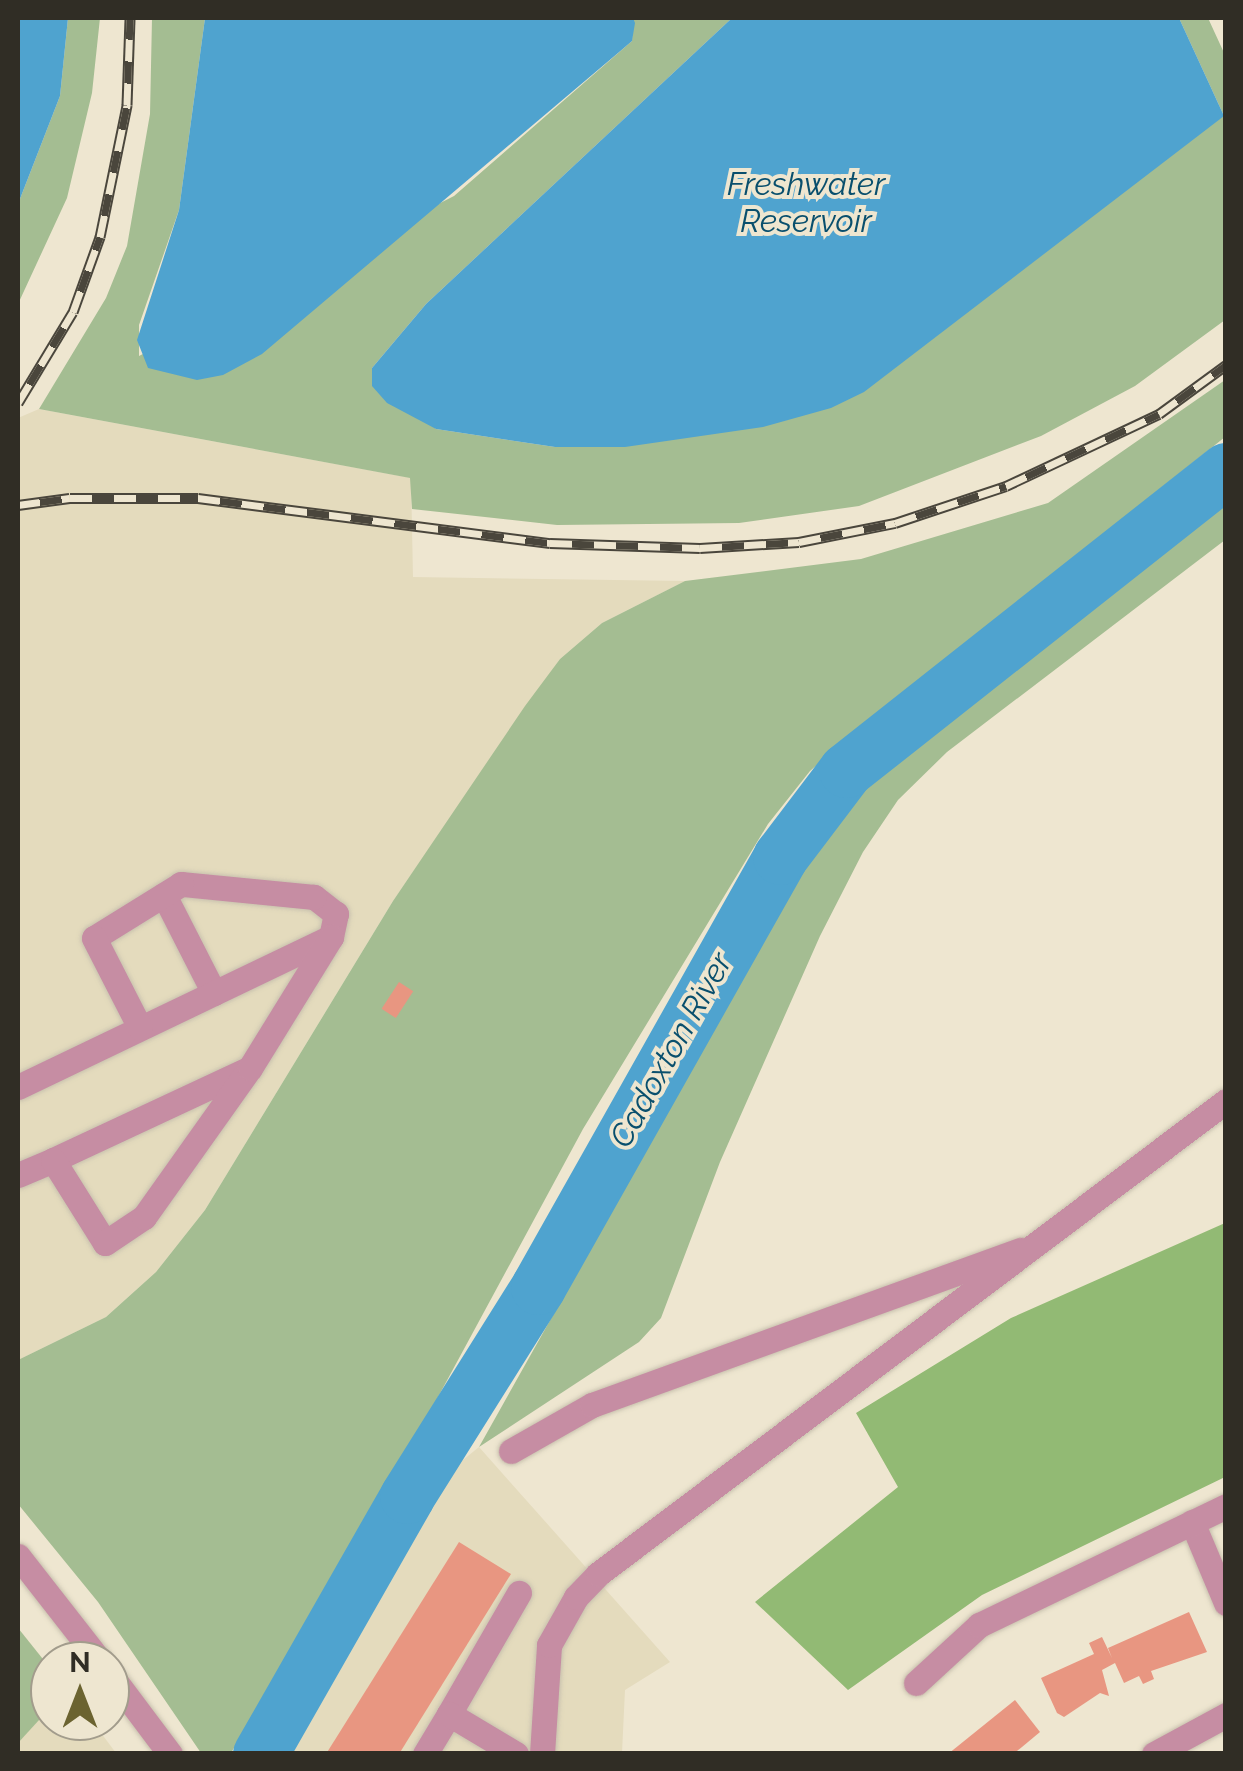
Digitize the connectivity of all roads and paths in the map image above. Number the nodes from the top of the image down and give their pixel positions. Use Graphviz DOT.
graph roads {
  1 [pos="164,895"];
  2 [pos="331,937"];
  3 [pos="214,993"];
  4 [pos="140,1028"];
  5 [pos="250,1068"];
  6 [pos="18,1086"];
  7 [pos="1226,1101"];
  8 [pos="54,1160"];
  9 [pos="18,1175"];
  10 [pos="1046,1241"];
  11 [pos="511,1452"];
  12 [pos="1226,1506"];
  13 [pos="1192,1522"];
  14 [pos="18,1556"];
  15 [pos="520,1593"];
  16 [pos="1226,1603"];
  17 [pos="84,1641"];
  18 [pos="916,1682"];
  19 [pos="130,1701"];
  20 [pos="449,1714"];
  21 [pos="1226,1715"];
  22 [pos="170,1754"];
  23 [pos="425,1754"];
  24 [pos="516,1754"];
  25 [pos="542,1754"];
  26 [pos="1154,1754"];
  1 -- 2 [label="street"];
  1 -- 3 [label="street"];
  1 -- 4 [label="street"];
  2 -- 3 [label="street"];
  2 -- 5 [label="street"];
  3 -- 4 [label="street"];
  4 -- 6 [label="street"];
  5 -- 8 [label="street"];
  5 -- 8 [label="street"];
  7 -- 10 [label="street"];
  8 -- 9 [label="street"];
  10 -- 11 [label="street"];
  10 -- 25 [label="street"];
  12 -- 13 [label="street"];
  13 -- 16 [label="street"];
  13 -- 18 [label="street"];
  14 -- 17 [label="street"];
  15 -- 20 [label="street"];
  19 -- 22 [label="street"];
  20 -- 23 [label="street"];
  20 -- 24 [label="street"];
  21 -- 26 [label="street"];
}
